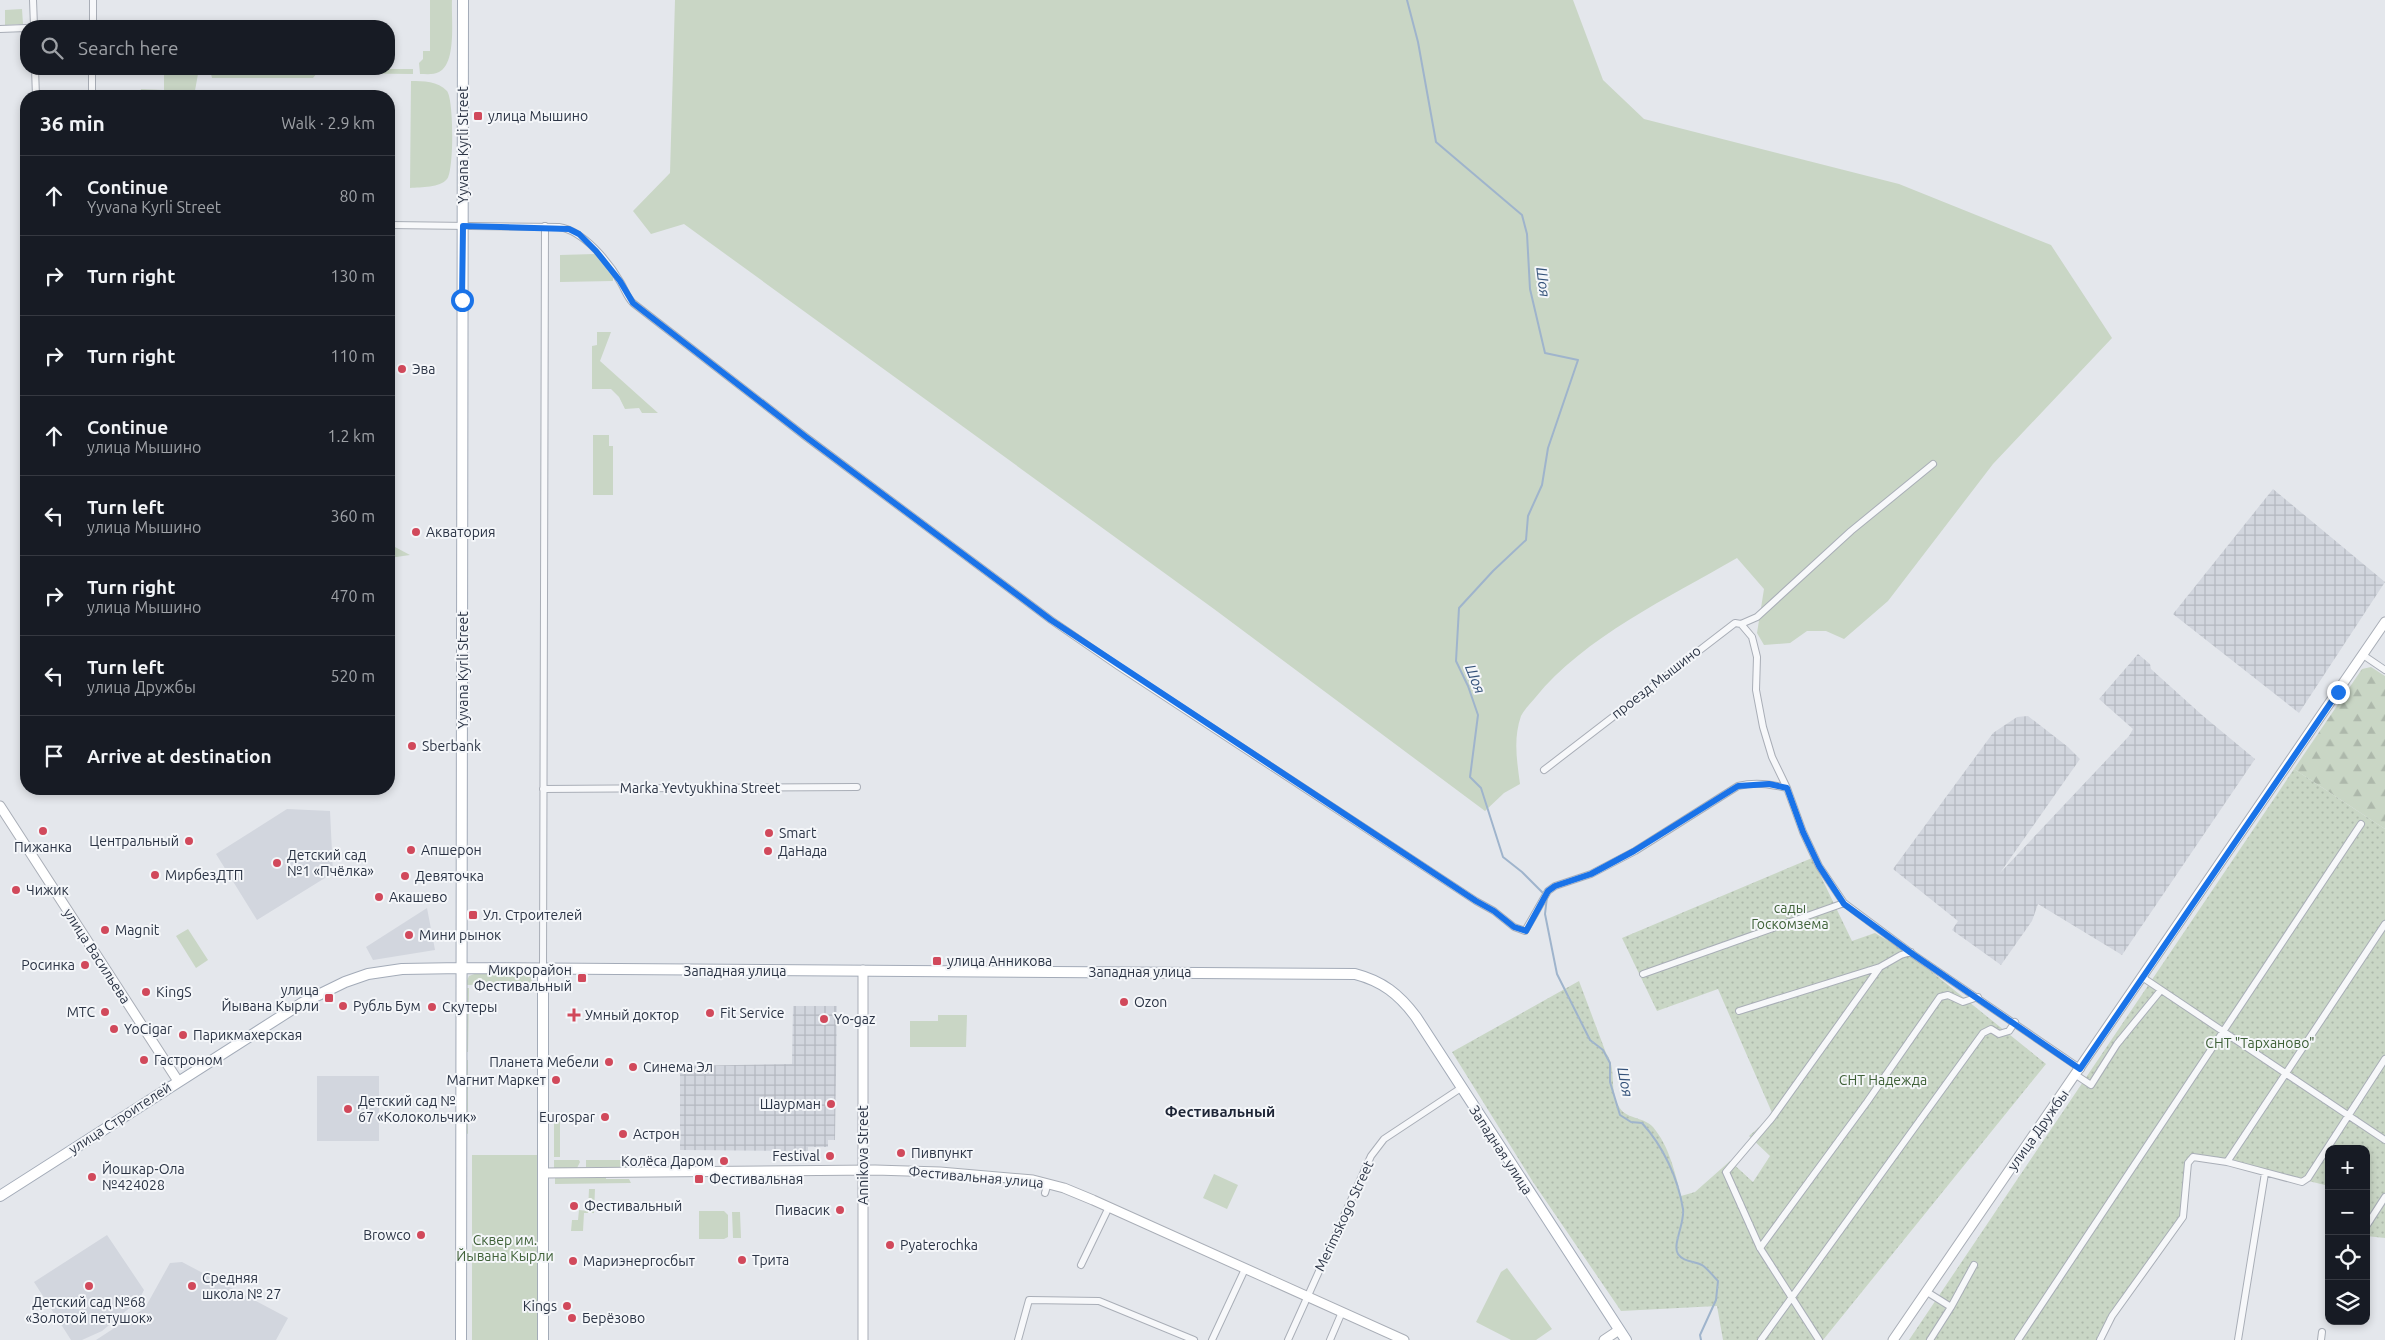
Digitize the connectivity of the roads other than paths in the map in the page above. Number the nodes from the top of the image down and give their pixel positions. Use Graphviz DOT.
graph roads {
  1 [pos="33,0"];
  2 [pos="93,0"];
  3 [pos="463,0"];
  4 [pos="34,20"];
  5 [pos="93,20"];
  6 [pos="20,28"];
  7 [pos="0,29"];
  8 [pos="35,75"];
  9 [pos="92,75"];
  10 [pos="36,90"];
  11 [pos="92,90"];
  12 [pos="395,226"];
  13 [pos="463,226"];
  14 [pos="545,226"];
  15 [pos="1934,464"];
  16 [pos="2385,622"];
  17 [pos="1741,624"];
  18 [pos="2363,655"];
  19 [pos="2385,670"];
  20 [pos="1544,770"];
  21 [pos="857,787"];
  22 [pos="1787,788"];
  23 [pos="543,789"];
  24 [pos="0,806"];
  25 [pos="2361,824"];
  26 [pos="1844,904"];
  27 [pos="2385,924"];
  28 [pos="1910,952"];
  29 [pos="1880,967"];
  30 [pos="462,968"];
  31 [pos="543,970"];
  32 [pos="863,970"];
  33 [pos="1643,974"];
  34 [pos="2142,977"];
  35 [pos="2161,990"];
  36 [pos="1978,997"];
  37 [pos="1739,1011"];
  38 [pos="2015,1022"];
  39 [pos="2223,1031"];
  40 [pos="2385,1059"];
  41 [pos="2078,1072"];
  42 [pos="2286,1074"];
  43 [pos="178,1081"];
  44 [pos="1462,1088"];
  45 [pos="2348,1115"];
  46 [pos="2385,1140"];
  47 [pos="2227,1162"];
  48 [pos="862,1170"];
  49 [pos="544,1173"];
  50 [pos="2265,1173"];
  51 [pos="1048,1183"];
  52 [pos="1045,1193"];
  53 [pos="0,1196"];
  54 [pos="2385,1197"];
  55 [pos="1109,1207"];
  56 [pos="2370,1220"];
  57 [pos="1760,1248"];
  58 [pos="1081,1264"];
  59 [pos="1974,1265"];
  60 [pos="1245,1270"];
  61 [pos="1927,1292"];
  62 [pos="1306,1297"];
  63 [pos="1792,1299"];
  64 [pos="1951,1306"];
  65 [pos="1342,1312"];
  66 [pos="1619,1330"];
  67 [pos="2322,1332"];
  68 [pos="461,1340"];
  69 [pos="543,1340"];
  70 [pos="863,1340"];
  71 [pos="1018,1340"];
  72 [pos="1194,1340"];
  73 [pos="1212,1340"];
  74 [pos="1288,1340"];
  75 [pos="1330,1340"];
  76 [pos="1404,1340"];
  77 [pos="1604,1340"];
  78 [pos="1626,1340"];
  79 [pos="1761,1340"];
  80 [pos="1820,1340"];
  81 [pos="1893,1340"];
  82 [pos="1930,1340"];
  83 [pos="2018,1340"];
  84 [pos="2100,1340"];
  85 [pos="2238,1340"];
  86 [pos="2321,1340"];
  1 -- 4 [label="street"];
  2 -- 5 [label="street"];
  3 -- 13 [label="main road, Yyvana Kyrli Street"];
  6 -- 7 [label="street"];
  8 -- 10 [label="street"];
  9 -- 11 [label="street"];
  12 -- 13 [label="street"];
  13 -- 14 [label="street"];
  13 -- 30 [label="main road, Yyvana Kyrli Street"];
  14 -- 22 [label="street"];
  14 -- 23 [label="street"];
  15 -- 17 [label="street, проезд Мышино"];
  16 -- 18 [label="street, улица Дружбы"];
  17 -- 20 [label="street, проезд Мышино"];
  17 -- 22 [label="street"];
  18 -- 19 [label="street"];
  18 -- 34 [label="street, улица Дружбы"];
  21 -- 23 [label="street, Marka Yevtyukhina Street"];
  22 -- 26 [label="street"];
  23 -- 31 [label="street"];
  24 -- 43 [label="street, улица Васильева"];
  25 -- 39 [label="street"];
  26 -- 28 [label="street"];
  26 -- 33 [label="street"];
  27 -- 42 [label="street"];
  28 -- 29 [label="street"];
  28 -- 36 [label="street"];
  29 -- 37 [label="street"];
  29 -- 57 [label="street"];
  30 -- 31 [label="main road, Западная улица"];
  30 -- 43 [label="main road, улица Строителей"];
  30 -- 68 [label="main road, Yyvana Kyrli Street"];
  31 -- 32 [label="main road, Западная улица"];
  31 -- 49 [label="main road"];
  32 -- 44 [label="main road, Западная улица"];
  32 -- 48 [label="street, Annikova Street"];
  34 -- 35 [label="street"];
  34 -- 41 [label="street, улица Дружбы"];
  35 -- 39 [label="street"];
  35 -- 41 [label="street"];
  36 -- 38 [label="street"];
  36 -- 57 [label="street"];
  38 -- 41 [label="street"];
  38 -- 63 [label="street"];
  39 -- 42 [label="street"];
  39 -- 83 [label="street"];
  40 -- 45 [label="street"];
  41 -- 61 [label="street, улица Дружбы"];
  42 -- 45 [label="street"];
  42 -- 47 [label="street"];
  43 -- 53 [label="main road, улица Строителей"];
  44 -- 62 [label="street, Merimskogo Street"];
  44 -- 66 [label="main road, Западная улица"];
  45 -- 46 [label="street"];
  45 -- 50 [label="street"];
  47 -- 50 [label="street"];
  47 -- 84 [label="street"];
  48 -- 49 [label="street, Фестивальная улица"];
  48 -- 51 [label="street, Фестивальная улица"];
  48 -- 70 [label="street, Annikova Street"];
  49 -- 69 [label="main road"];
  50 -- 85 [label="street"];
  51 -- 52 [label="street"];
  51 -- 55 [label="street, Фестивальная улица"];
  54 -- 56 [label="street"];
  55 -- 58 [label="street"];
  55 -- 60 [label="street, Фестивальная улица"];
  57 -- 63 [label="street"];
  59 -- 64 [label="street"];
  60 -- 62 [label="street, Фестивальная улица"];
  60 -- 73 [label="street"];
  61 -- 64 [label="street"];
  61 -- 81 [label="street, улица Дружбы"];
  62 -- 65 [label="street, Фестивальная улица"];
  62 -- 74 [label="street, Merimskogo Street"];
  63 -- 79 [label="street"];
  63 -- 80 [label="street"];
  64 -- 82 [label="street"];
  65 -- 75 [label="street"];
  65 -- 76 [label="street, Фестивальная улица"];
  66 -- 77 [label="street"];
  66 -- 78 [label="main road, Западная улица"];
  67 -- 86 [label="street"];
  71 -- 72 [label="street"];
}
